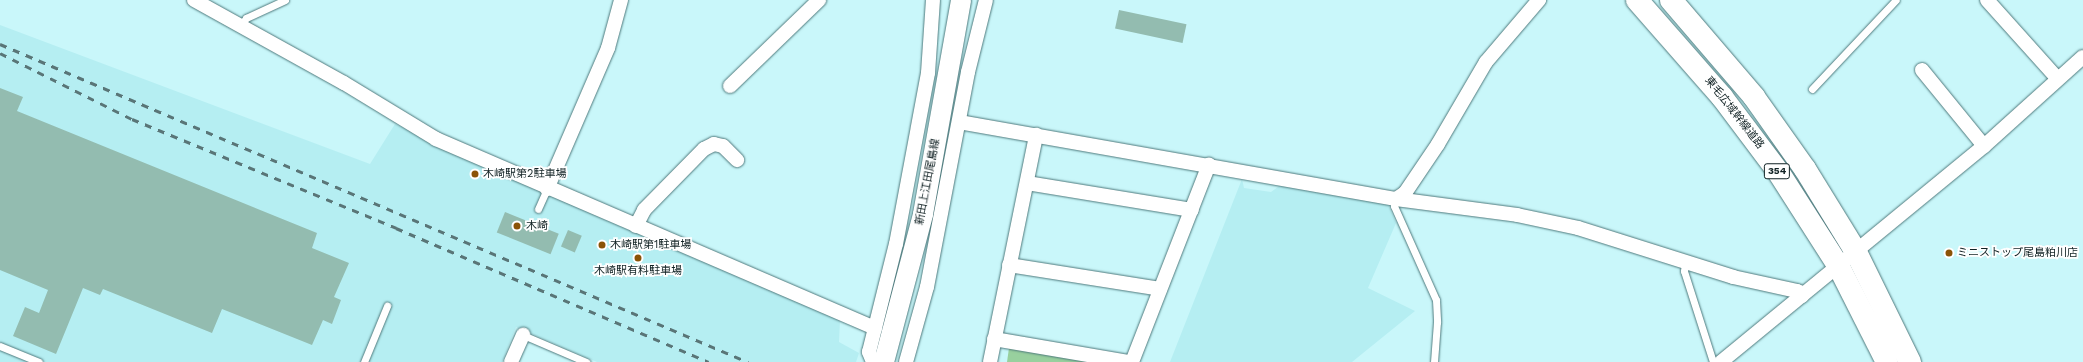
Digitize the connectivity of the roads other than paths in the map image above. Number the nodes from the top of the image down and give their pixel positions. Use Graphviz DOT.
graph roads {
  1 [pos="194,0"];
  2 [pos="285,0"];
  3 [pos="621,0"];
  4 [pos="819,0"];
  5 [pos="934,0"];
  6 [pos="961,0"];
  7 [pos="986,0"];
  8 [pos="1539,0"];
  9 [pos="1637,0"];
  10 [pos="1671,0"];
  11 [pos="1896,0"];
  12 [pos="1987,0"];
  13 [pos="240,26"];
  14 [pos="2083,57"];
  15 [pos="1922,70"];
  16 [pos="2058,79"];
  17 [pos="730,86"];
  18 [pos="1812,89"];
  19 [pos="959,122"];
  20 [pos="1036,135"];
  21 [pos="1984,146"];
  22 [pos="737,160"];
  23 [pos="1209,165"];
  24 [pos="1027,183"];
  25 [pos="547,188"];
  26 [pos="1396,198"];
  27 [pos="538,210"];
  28 [pos="1192,210"];
  29 [pos="636,226"];
  30 [pos="1856,252"];
  31 [pos="1685,262"];
  32 [pos="1009,265"];
  33 [pos="1839,267"];
  34 [pos="1160,289"];
  35 [pos="1802,296"];
  36 [pos="386,306"];
  37 [pos="875,328"];
  38 [pos="523,335"];
  39 [pos="994,339"];
  40 [pos="0,346"];
  41 [pos="908,361"];
  42 [pos="39,362"];
  43 [pos="364,362"];
  44 [pos="511,362"];
  45 [pos="586,362"];
  46 [pos="873,362"];
  47 [pos="884,362"];
  48 [pos="990,362"];
  49 [pos="1128,362"];
  50 [pos="1132,362"];
  51 [pos="1434,362"];
  52 [pos="1713,362"];
  53 [pos="1721,362"];
  54 [pos="1887,362"];
  55 [pos="1910,362"];
  1 -- 13 [label="street"];
  2 -- 13 [label="lane"];
  3 -- 25 [label="street"];
  4 -- 17 [label="street"];
  5 -- 37 [label="street"];
  6 -- 47 [label="main road, 新田上江田尾島線"];
  7 -- 19 [label="street"];
  8 -- 26 [label="street"];
  9 -- 33 [label="highway, 東毛広域幹線道路 / 354"];
  10 -- 30 [label="highway, 354"];
  11 -- 18 [label="lane"];
  12 -- 16 [label="street"];
  13 -- 25 [label="street"];
  14 -- 16 [label="street"];
  15 -- 21 [label="street"];
  16 -- 21 [label="street"];
  19 -- 20 [label="street"];
  19 -- 41 [label="street"];
  20 -- 23 [label="street"];
  20 -- 24 [label="street"];
  21 -- 30 [label="street"];
  22 -- 29 [label="street"];
  23 -- 26 [label="street"];
  23 -- 28 [label="street"];
  24 -- 28 [label="street"];
  24 -- 32 [label="street"];
  25 -- 27 [label="lane"];
  25 -- 29 [label="street"];
  26 -- 31 [label="street"];
  26 -- 51 [label="lane"];
  28 -- 34 [label="street"];
  29 -- 37 [label="street"];
  30 -- 33 [label="street"];
  30 -- 55 [label="highway, 354"];
  31 -- 35 [label="street"];
  31 -- 52 [label="lane"];
  32 -- 34 [label="street"];
  32 -- 39 [label="street"];
  33 -- 35 [label="street"];
  33 -- 54 [label="highway, 東毛広域幹線道路 / 354"];
  34 -- 50 [label="street"];
  35 -- 53 [label="street"];
  36 -- 43 [label="lane"];
  37 -- 46 [label="street"];
  38 -- 44 [label="street"];
  38 -- 45 [label="lane"];
  39 -- 48 [label="street"];
  39 -- 49 [label="street"];
  40 -- 42 [label="lane"];
}
